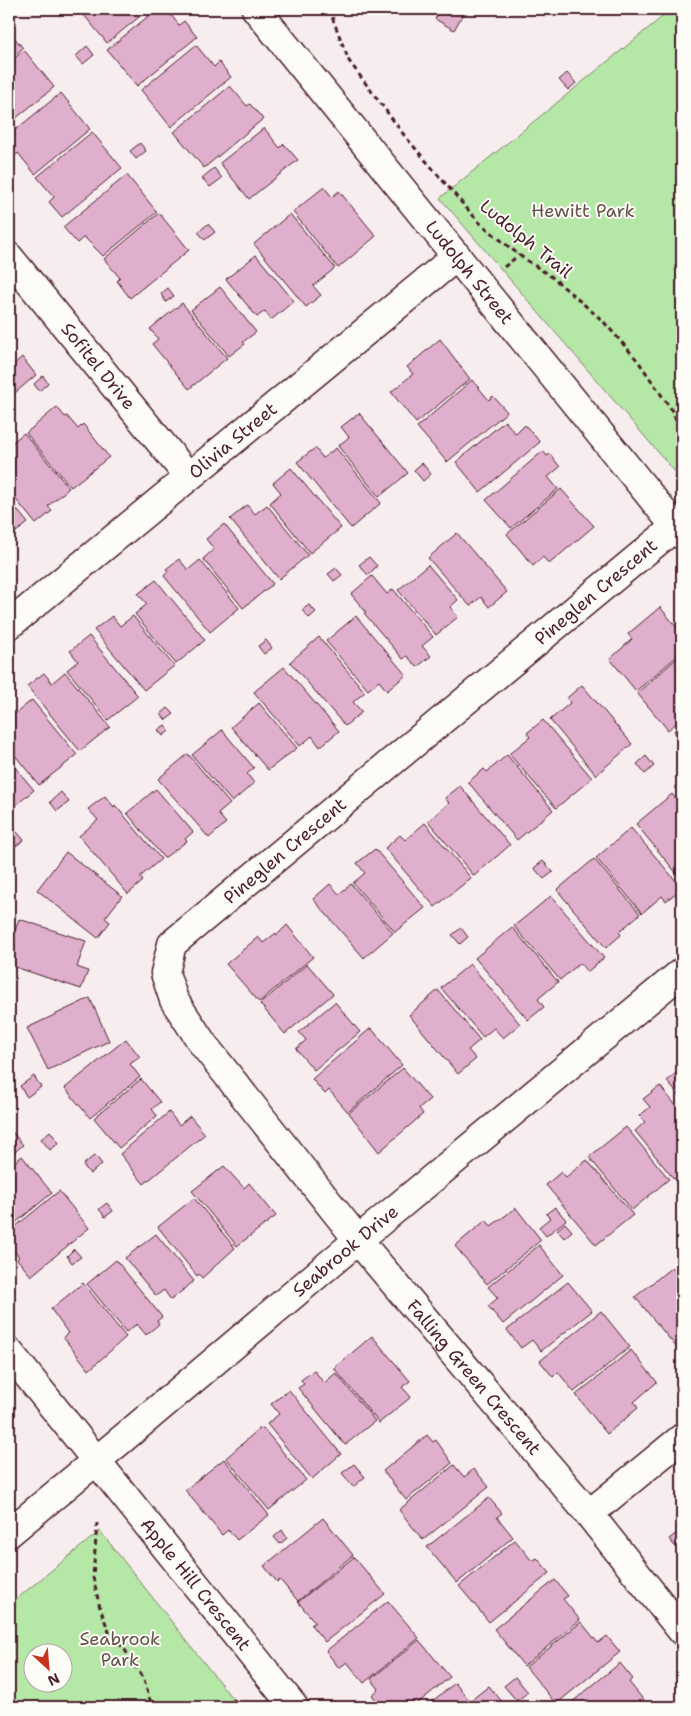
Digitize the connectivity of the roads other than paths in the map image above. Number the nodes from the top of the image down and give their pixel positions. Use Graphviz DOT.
graph roads {
  1 [pos="256,9"];
  2 [pos="457,256"];
  3 [pos="9,257"];
  4 [pos="188,476"];
  5 [pos="679,531"];
  6 [pos="9,625"];
  7 [pos="682,972"];
  8 [pos="358,1240"];
  9 [pos="9,1352"];
  10 [pos="682,1438"];
  11 [pos="96,1461"];
  12 [pos="589,1514"];
  13 [pos="9,1533"];
  14 [pos="682,1631"];
  15 [pos="294,1707"];
  1 -- 2 [label="street, Ludolph Street"];
  2 -- 4 [label="street, Olivia Street"];
  2 -- 5 [label="street, Ludolph Street"];
  3 -- 4 [label="street, Sofitel Drive"];
  4 -- 6 [label="street, Olivia Street"];
  5 -- 8 [label="street, Pineglen Crescent"];
  7 -- 8 [label="street, Seabrook Drive"];
  8 -- 11 [label="street, Seabrook Drive"];
  8 -- 12 [label="street, Falling Green Crescent"];
  9 -- 11 [label="street, Apple Hill Crescent"];
  10 -- 12 [label="street"];
  11 -- 13 [label="street, Seabrook Drive"];
  11 -- 15 [label="street, Apple Hill Crescent"];
  12 -- 14 [label="street, Falling Green Crescent"];
}
